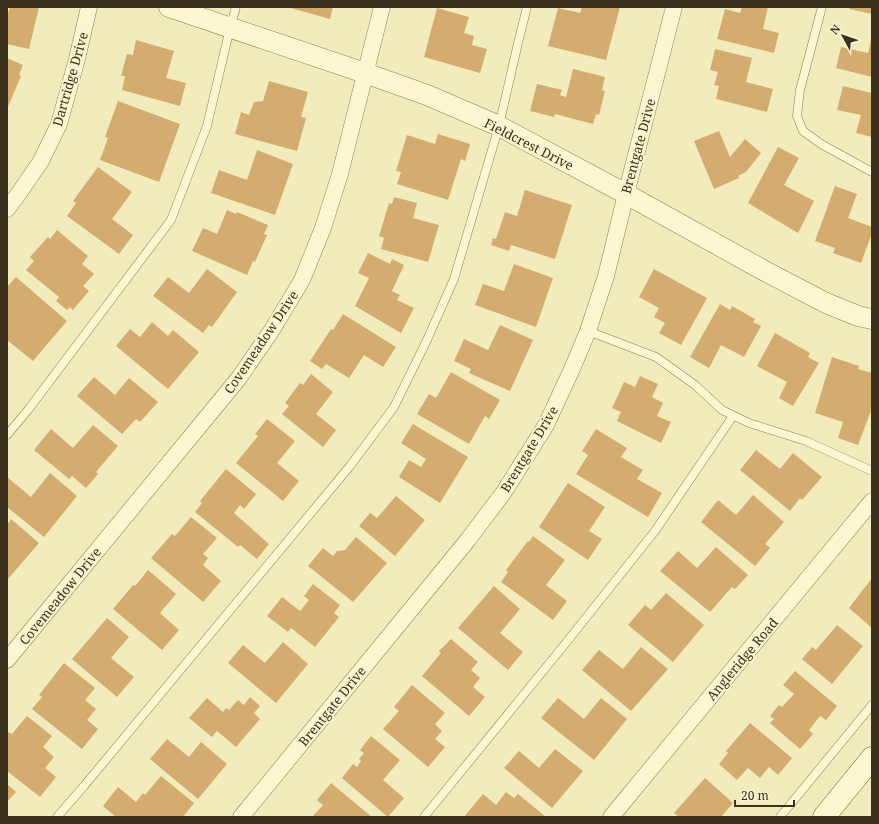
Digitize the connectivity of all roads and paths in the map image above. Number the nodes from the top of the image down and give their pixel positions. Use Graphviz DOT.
graph roads {
  1 [pos="89,7"];
  2 [pos="169,7"];
  3 [pos="236,7"];
  4 [pos="382,7"];
  5 [pos="527,7"];
  6 [pos="674,7"];
  7 [pos="822,7"];
  8 [pos="230,28"];
  9 [pos="365,73"];
  10 [pos="499,126"];
  11 [pos="872,172"];
  12 [pos="626,194"];
  13 [pos="7,209"];
  14 [pos="872,319"];
  15 [pos="588,331"];
  16 [pos="733,416"];
  17 [pos="7,435"];
  18 [pos="872,471"];
  19 [pos="872,501"];
  20 [pos="7,660"];
  21 [pos="872,705"];
  22 [pos="872,758"];
  23 [pos="57,817"];
  24 [pos="241,817"];
  25 [pos="424,817"];
  26 [pos="611,817"];
  27 [pos="780,817"];
  28 [pos="824,817"];
  1 -- 13 [label="street, Dartridge Drive"];
  2 -- 8 [label="street, Fieldcrest Drive"];
  3 -- 8 [label="lane"];
  4 -- 9 [label="street, Covemeadow Drive"];
  5 -- 10 [label="lane"];
  6 -- 12 [label="street, Brentgate Drive"];
  7 -- 11 [label="lane"];
  8 -- 9 [label="street, Fieldcrest Drive"];
  8 -- 17 [label="lane"];
  9 -- 10 [label="street, Fieldcrest Drive"];
  9 -- 20 [label="street, Covemeadow Drive"];
  10 -- 12 [label="street, Fieldcrest Drive"];
  10 -- 23 [label="lane"];
  12 -- 14 [label="street, Fieldcrest Drive"];
  12 -- 15 [label="street, Brentgate Drive"];
  15 -- 16 [label="lane"];
  15 -- 24 [label="street, Brentgate Drive"];
  16 -- 18 [label="lane"];
  16 -- 25 [label="lane"];
  19 -- 26 [label="street, Angleridge Road"];
  21 -- 27 [label="lane"];
  22 -- 28 [label="main road"];
}
